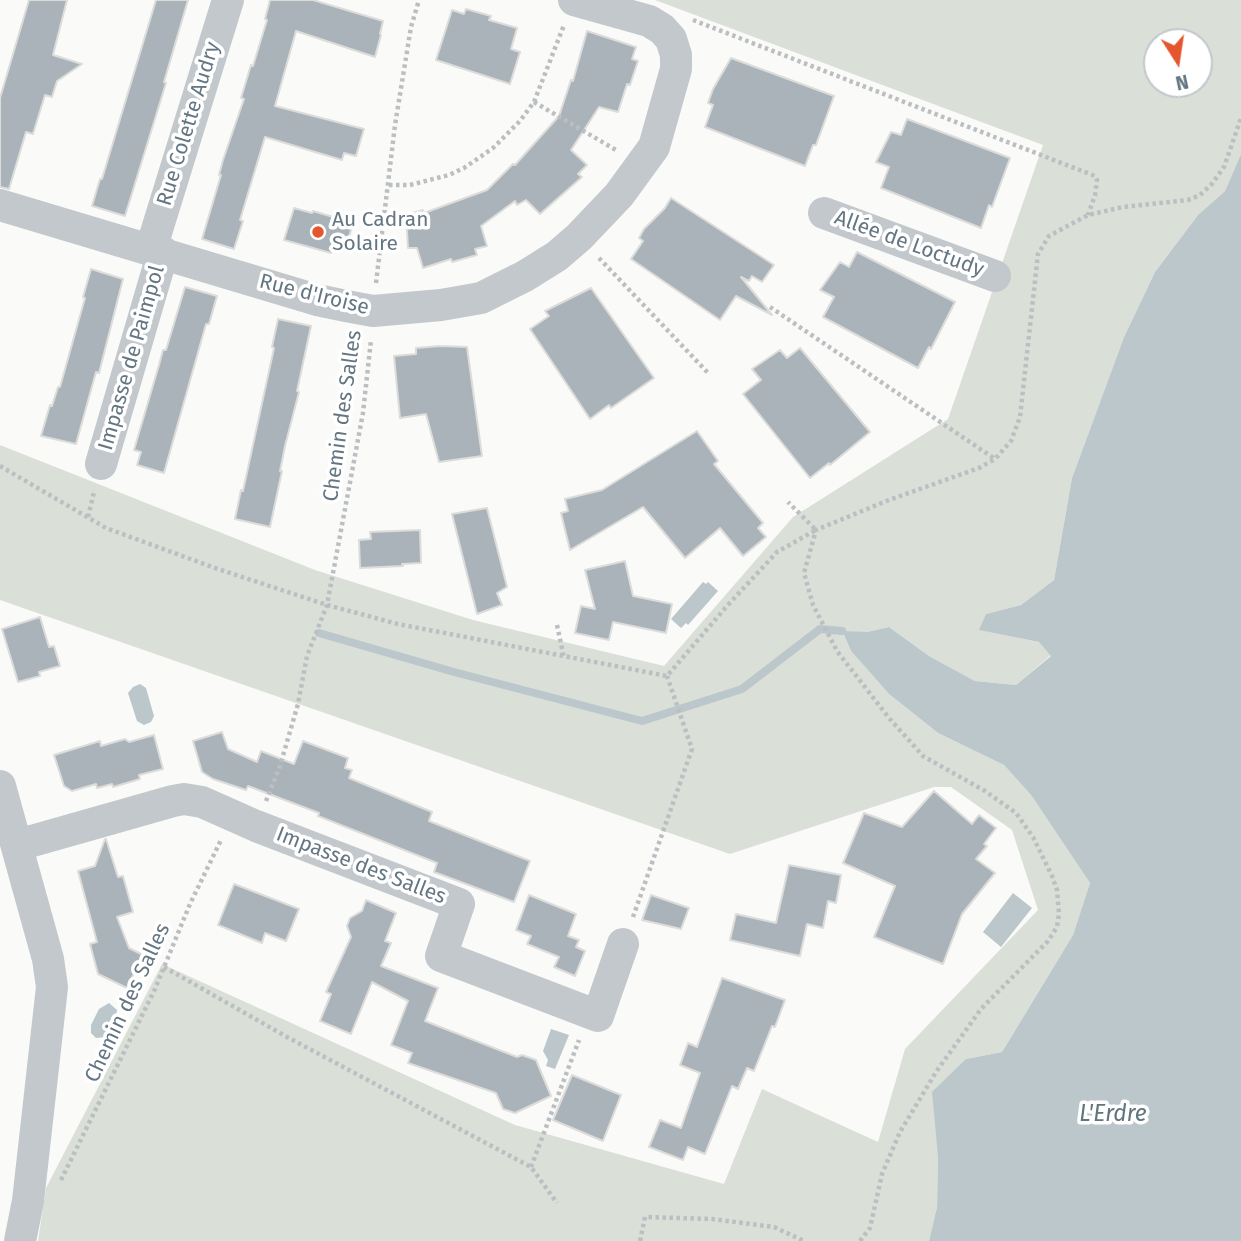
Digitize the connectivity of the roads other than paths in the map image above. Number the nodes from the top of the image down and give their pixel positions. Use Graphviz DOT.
graph roads {
  1 [pos="228,0"];
  2 [pos="569,13"];
  3 [pos="0,205"];
  4 [pos="824,213"];
  5 [pos="157,251"];
  6 [pos="995,276"];
  7 [pos="100,464"];
  8 [pos="2,799"];
  9 [pos="18,845"];
  10 [pos="623,944"];
  11 [pos="20,1241"];
  1 -- 5 [label="street, Rue Colette Audry"];
  2 -- 5 [label="street, Rue d'Iroise"];
  3 -- 5 [label="street, Rue d'Iroise"];
  4 -- 6 [label="street, Allée de Loctudy"];
  5 -- 7 [label="street, Impasse de Paimpol"];
  8 -- 9 [label="street"];
  9 -- 10 [label="street, Impasse des Salles"];
  9 -- 11 [label="street"];
}
